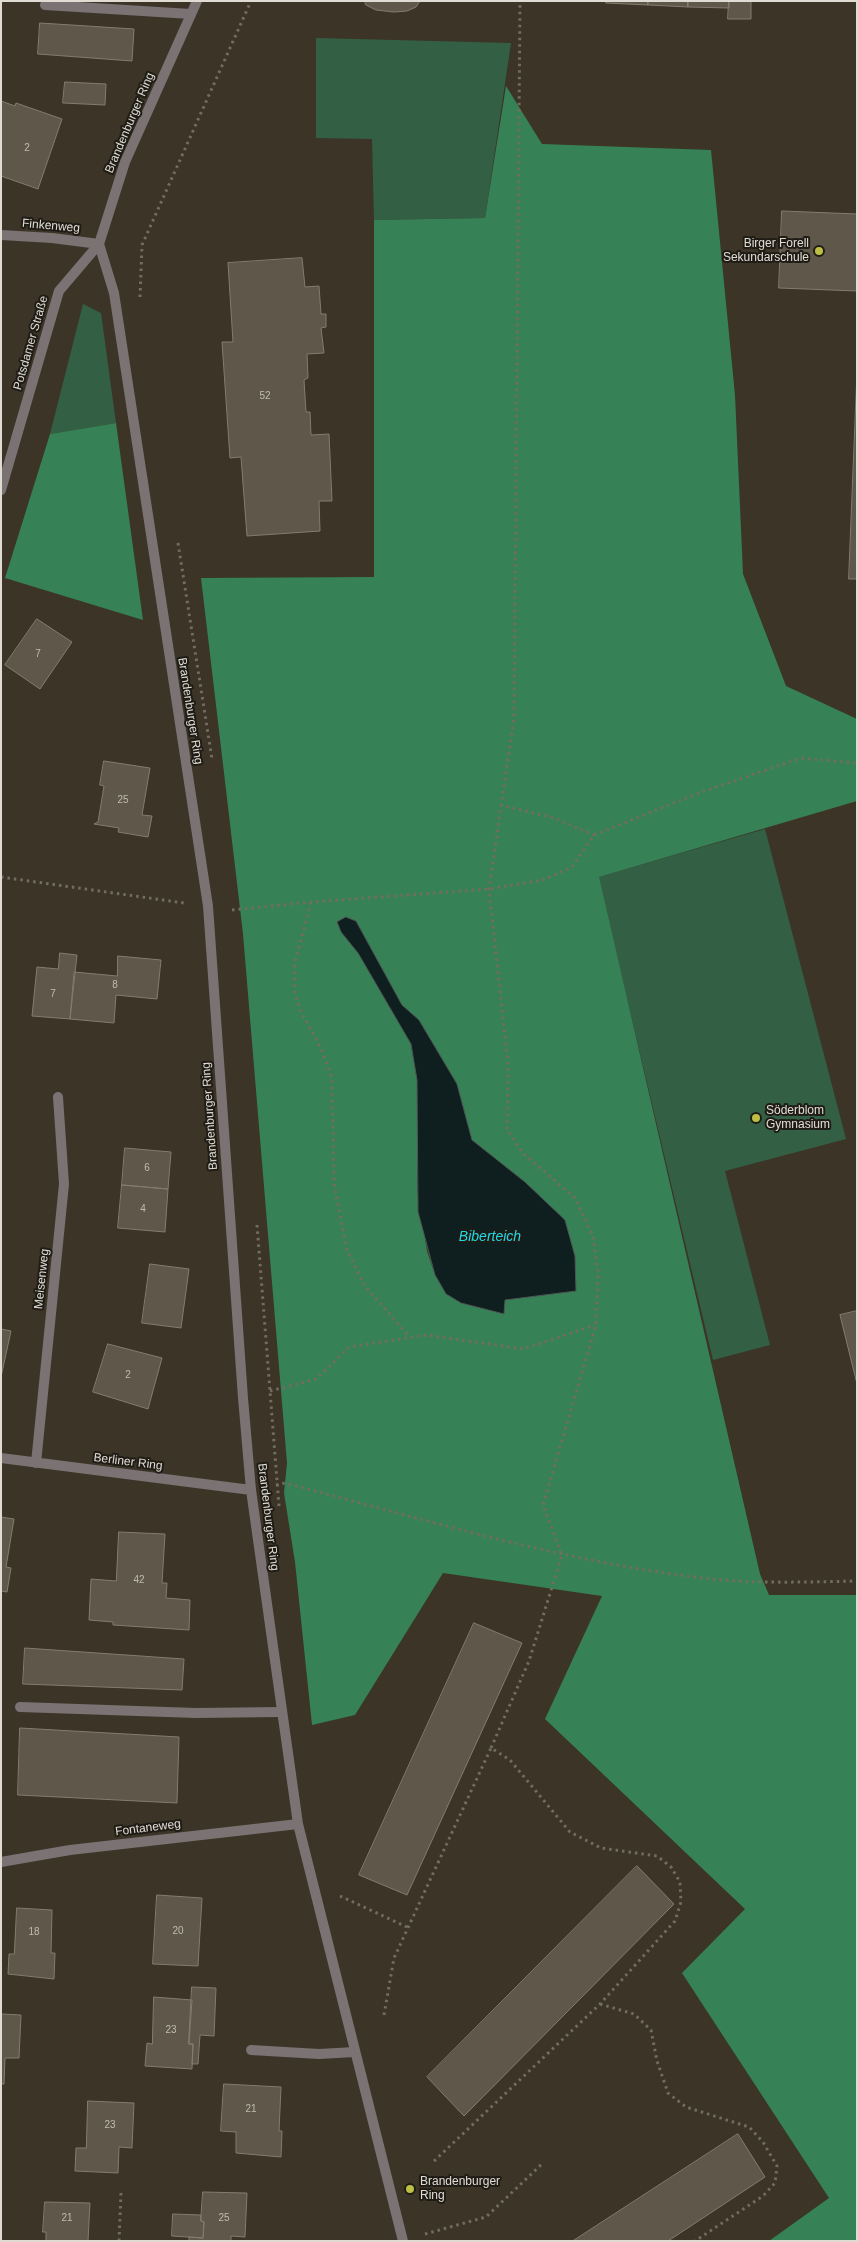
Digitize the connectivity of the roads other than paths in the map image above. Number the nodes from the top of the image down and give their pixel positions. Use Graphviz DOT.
graph roads {
  1 [pos="197,1"];
  2 [pos="45,5"];
  3 [pos="191,14"];
  4 [pos="1,235"];
  5 [pos="99,244"];
  6 [pos="1,490"];
  7 [pos="58,1097"];
  8 [pos="1,1458"];
  9 [pos="36,1463"];
  10 [pos="251,1490"];
  11 [pos="20,1707"];
  12 [pos="281,1712"];
  13 [pos="298,1824"];
  14 [pos="1,1862"];
  15 [pos="251,2050"];
  16 [pos="355,2052"];
  17 [pos="402,2240"];
  1 -- 3 [label="street, Brandenburger Ring"];
  2 -- 3 [label="street"];
  3 -- 5 [label="street, Brandenburger Ring"];
  4 -- 5 [label="street, Finkenweg"];
  5 -- 6 [label="street, Potsdamer Straße"];
  5 -- 10 [label="street, Brandenburger Ring"];
  7 -- 9 [label="street, Meisenweg"];
  8 -- 9 [label="street, Berliner Ring"];
  9 -- 10 [label="street, Berliner Ring"];
  10 -- 12 [label="street, Brandenburger Ring"];
  11 -- 12 [label="street"];
  12 -- 13 [label="street, Brandenburger Ring"];
  13 -- 14 [label="street, Fontaneweg"];
  13 -- 16 [label="street, Brandenburger Ring"];
  15 -- 16 [label="street"];
  16 -- 17 [label="street, Brandenburger Ring"];
}
